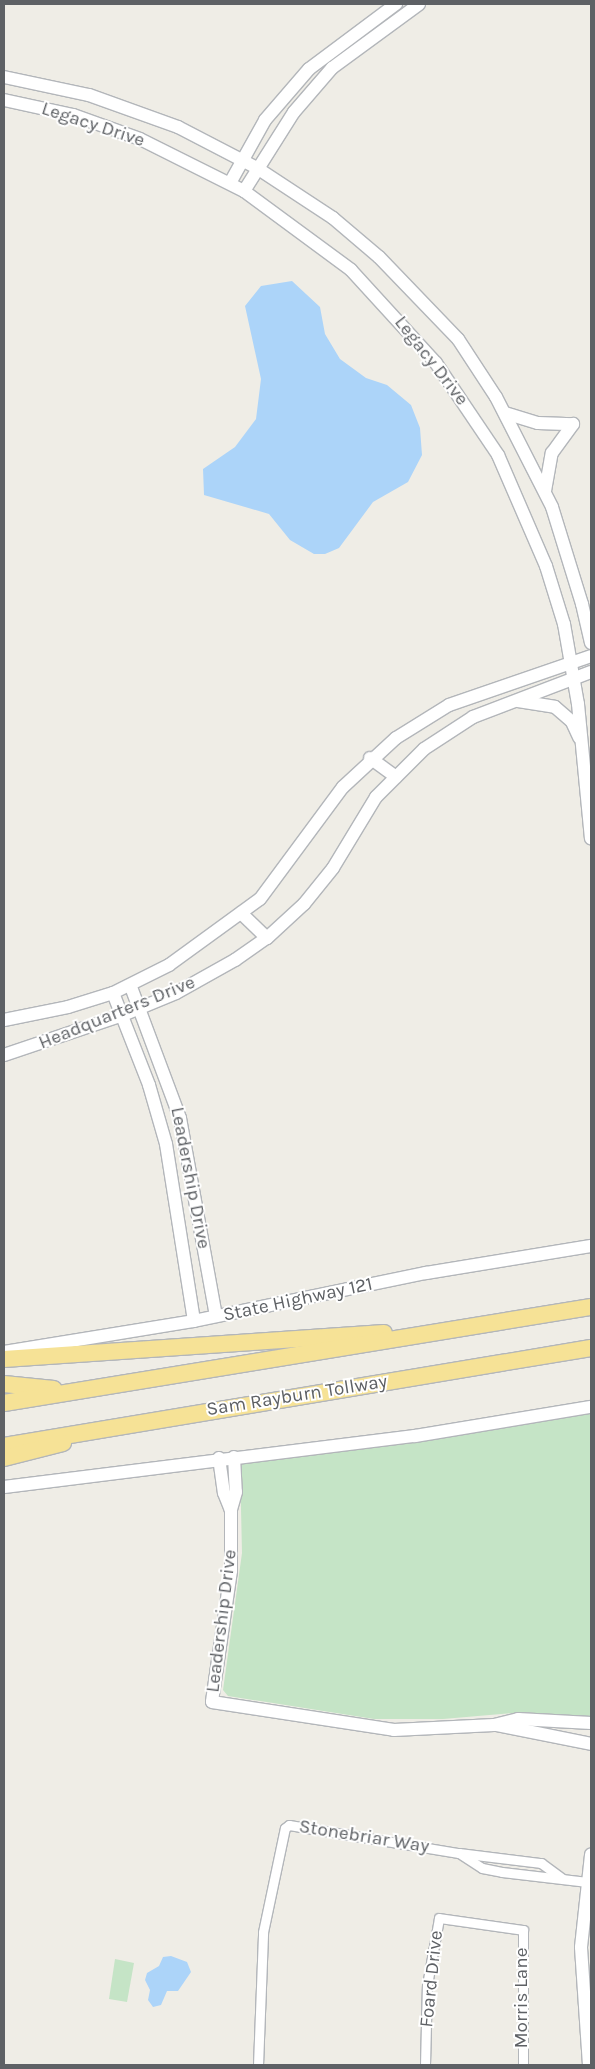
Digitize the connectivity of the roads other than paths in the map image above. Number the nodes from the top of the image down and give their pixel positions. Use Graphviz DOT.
graph roads {
  1 [pos="396,4"];
  2 [pos="420,4"];
  3 [pos="4,77"];
  4 [pos="4,100"];
  5 [pos="242,161"];
  6 [pos="257,168"];
  7 [pos="230,183"];
  8 [pos="244,191"];
  9 [pos="505,413"];
  10 [pos="545,491"];
  11 [pos="587,608"];
  12 [pos="591,643"];
  13 [pos="591,656"];
  14 [pos="570,663"];
  15 [pos="591,672"];
  16 [pos="573,678"];
  17 [pos="513,700"];
  18 [pos="583,746"];
  19 [pos="370,758"];
  20 [pos="396,777"];
  21 [pos="591,838"];
  22 [pos="241,913"];
  23 [pos="267,938"];
  24 [pos="130,987"];
  25 [pos="114,993"];
  26 [pos="139,1009"];
  27 [pos="123,1015"];
  28 [pos="4,1022"];
  29 [pos="4,1055"];
  30 [pos="591,1246"];
  31 [pos="591,1307"];
  32 [pos="216,1316"];
  33 [pos="194,1321"];
  34 [pos="448,1330"];
  35 [pos="591,1348"];
  36 [pos="4,1352"];
  37 [pos="4,1359"];
  38 [pos="4,1384"];
  39 [pos="76,1391"];
  40 [pos="4,1403"];
  41 [pos="591,1406"];
  42 [pos="105,1428"];
  43 [pos="4,1446"];
  44 [pos="234,1457"];
  45 [pos="4,1458"];
  46 [pos="219,1458"];
  47 [pos="4,1487"];
  48 [pos="231,1510"];
  49 [pos="591,1723"];
  50 [pos="494,1725"];
  51 [pos="591,1744"];
  52 [pos="459,1853"];
  53 [pos="591,1855"];
  54 [pos="522,1860"];
  55 [pos="519,1875"];
  56 [pos="562,1878"];
  57 [pos="589,1882"];
  58 [pos="523,1930"];
  59 [pos="258,2065"];
  60 [pos="425,2065"];
  61 [pos="523,2065"];
  62 [pos="589,2065"];
  1 -- 5 [label="main road"];
  2 -- 6 [label="main road"];
  3 -- 5 [label="main road, Legacy Drive"];
  4 -- 7 [label="main road, Legacy Drive"];
  5 -- 6 [label="main road, Legacy Drive"];
  5 -- 7 [label="main road"];
  6 -- 8 [label="main road"];
  6 -- 9 [label="main road, Legacy Drive"];
  7 -- 8 [label="main road, Legacy Drive"];
  8 -- 14 [label="main road, Legacy Drive"];
  9 -- 10 [label="main road, Legacy Drive"];
  9 -- 10 [label="main road"];
  10 -- 11 [label="main road, Legacy Drive"];
  11 -- 12 [label="main road, Legacy Drive"];
  13 -- 14 [label="main road, Headquarters Drive"];
  14 -- 16 [label="main road, Legacy Drive"];
  14 -- 19 [label="main road, Headquarters Drive"];
  15 -- 16 [label="main road, Headquarters Drive"];
  16 -- 17 [label="main road, Headquarters Drive"];
  16 -- 18 [label="main road, Legacy Drive"];
  17 -- 18 [label="main road"];
  17 -- 20 [label="main road, Headquarters Drive"];
  18 -- 21 [label="main road, Legacy Drive"];
  19 -- 20 [label="main road"];
  19 -- 22 [label="main road, Headquarters Drive"];
  20 -- 23 [label="main road, Headquarters Drive"];
  22 -- 23 [label="main road"];
  22 -- 24 [label="main road, Headquarters Drive"];
  23 -- 26 [label="main road, Headquarters Drive"];
  24 -- 25 [label="main road, Headquarters Drive"];
  24 -- 26 [label="main road, Leadership Drive"];
  25 -- 27 [label="main road, Leadership Drive"];
  25 -- 28 [label="main road, Headquarters Drive"];
  26 -- 27 [label="main road, Headquarters Drive"];
  26 -- 32 [label="main road, Leadership Drive"];
  27 -- 29 [label="main road, Headquarters Drive"];
  27 -- 33 [label="main road, Leadership Drive"];
  30 -- 32 [label="main road, State Highway 121"];
  31 -- 34 [label="highway, Sam Rayburn Tollway"];
  32 -- 33 [label="main road, State Highway 121"];
  33 -- 36 [label="main road, State Highway 121"];
  34 -- 37 [label="highway"];
  34 -- 39 [label="highway, Sam Rayburn Tollway"];
  35 -- 42 [label="highway, Sam Rayburn Tollway"];
  38 -- 39 [label="highway"];
  39 -- 40 [label="highway, Sam Rayburn Tollway"];
  41 -- 44 [label="main road"];
  42 -- 43 [label="highway, Sam Rayburn Tollway"];
  42 -- 45 [label="highway"];
  44 -- 46 [label="main road"];
  44 -- 48 [label="main road, Leadership Drive"];
  46 -- 47 [label="main road"];
  46 -- 48 [label="main road, Leadership Drive"];
  48 -- 50 [label="main road, Leadership Drive"];
  49 -- 50 [label="main road"];
  50 -- 51 [label="main road"];
  52 -- 54 [label="street"];
  52 -- 55 [label="street, Stonebriar Way"];
  52 -- 59 [label="street, Stonebriar Way"];
  53 -- 57 [label="main road"];
  54 -- 55 [label="street"];
  54 -- 56 [label="street"];
  55 -- 56 [label="street, Stonebriar Way"];
  56 -- 57 [label="street, Stonebriar Way"];
  57 -- 62 [label="main road"];
  58 -- 60 [label="street, Foard Drive"];
  58 -- 61 [label="street, Morris Lane"];
}
